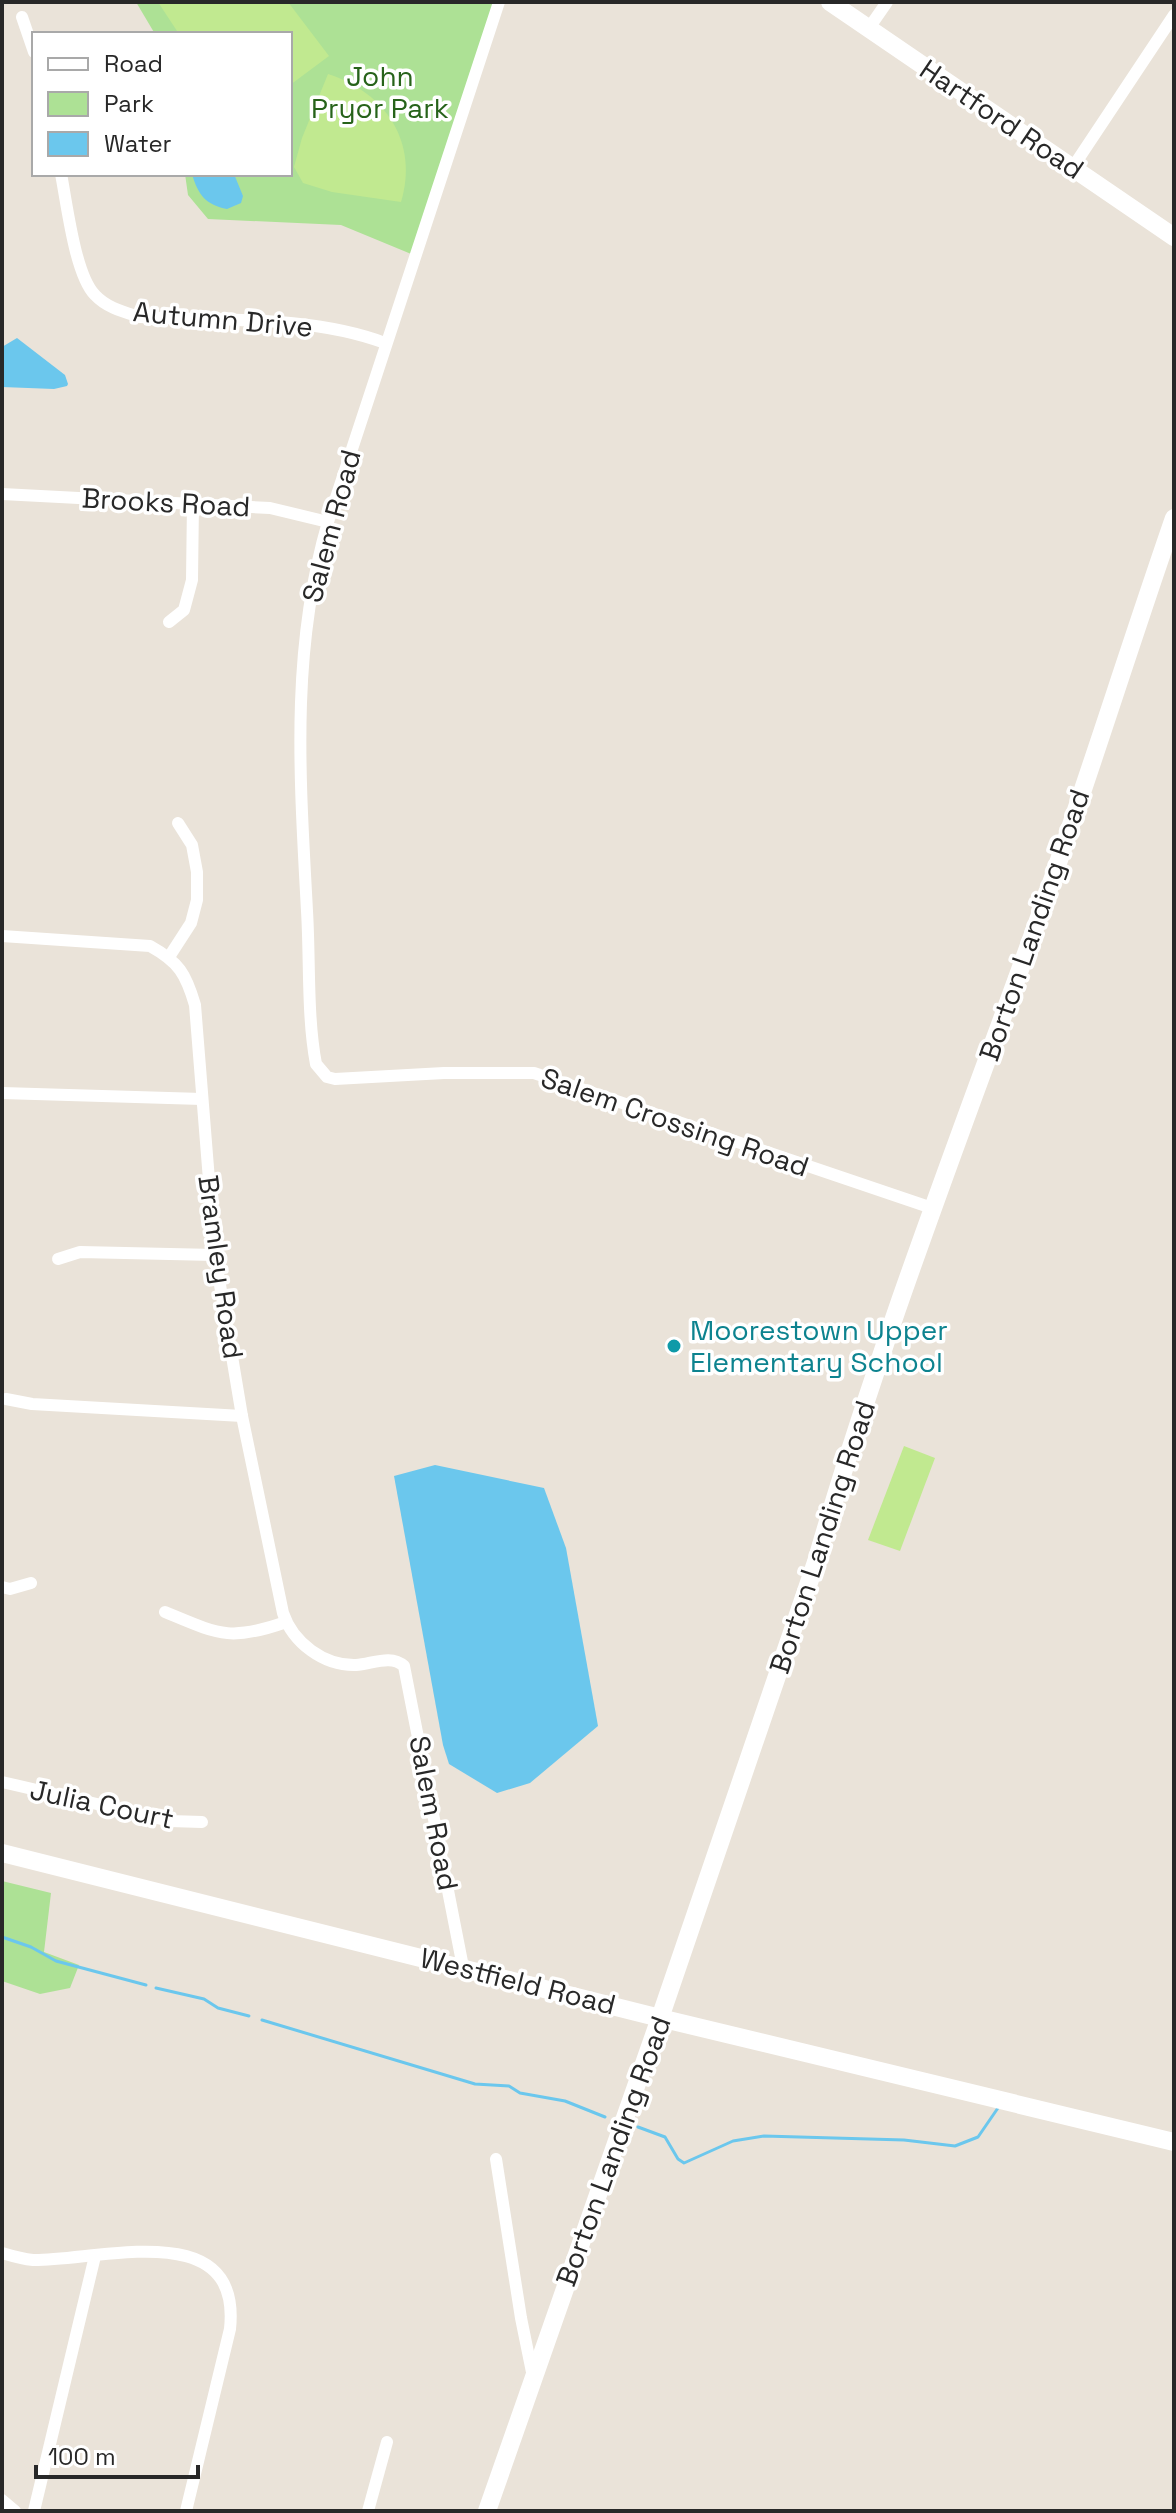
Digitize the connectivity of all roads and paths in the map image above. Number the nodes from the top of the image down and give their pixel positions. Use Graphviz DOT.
graph roads {
  1 [pos="499,2"];
  2 [pos="830,2"];
  3 [pos="887,2"];
  4 [pos="1174,15"];
  5 [pos="22,17"];
  6 [pos="869,28"];
  7 [pos="32,46"];
  8 [pos="1073,167"];
  9 [pos="61,176"];
  10 [pos="1174,237"];
  11 [pos="385,343"];
  12 [pos="2,494"];
  13 [pos="193,502"];
  14 [pos="1174,518"];
  15 [pos="328,522"];
  16 [pos="169,622"];
  17 [pos="178,823"];
  18 [pos="2,936"];
  19 [pos="169,957"];
  20 [pos="320,1071"];
  21 [pos="2,1093"];
  22 [pos="202,1099"];
  23 [pos="932,1208"];
  24 [pos="215,1255"];
  25 [pos="58,1259"];
  26 [pos="6,1399"];
  27 [pos="242,1416"];
  28 [pos="31,1583"];
  29 [pos="2,1587"];
  30 [pos="165,1612"];
  31 [pos="286,1622"];
  32 [pos="2,1782"];
  33 [pos="202,1822"];
  34 [pos="2,1853"];
  35 [pos="463,1967"];
  36 [pos="660,2018"];
  37 [pos="1174,2142"];
  38 [pos="496,2159"];
  39 [pos="2,2253"];
  40 [pos="95,2256"];
  41 [pos="533,2377"];
  42 [pos="387,2442"];
  43 [pos="2,2500"];
  44 [pos="15,2511"];
  45 [pos="34,2511"];
  46 [pos="186,2511"];
  47 [pos="368,2511"];
  48 [pos="487,2511"];
  1 -- 11 [label="street, Salem Road"];
  2 -- 6 [label="street, Hartford Road"];
  3 -- 6 [label="street"];
  4 -- 8 [label="street"];
  5 -- 7 [label="street"];
  6 -- 8 [label="street, Hartford Road"];
  8 -- 10 [label="street, Hartford Road"];
  9 -- 11 [label="street, Autumn Drive"];
  11 -- 15 [label="street, Salem Road"];
  12 -- 13 [label="street, Brooks Road"];
  13 -- 15 [label="street, Brooks Road"];
  13 -- 16 [label="street"];
  14 -- 23 [label="street, Borton Landing Road"];
  15 -- 20 [label="street, Salem Road"];
  17 -- 19 [label="street"];
  18 -- 19 [label="street"];
  19 -- 22 [label="street, Bramley Road"];
  20 -- 23 [label="street, Salem Crossing Road"];
  21 -- 22 [label="street"];
  22 -- 24 [label="street, Bramley Road"];
  23 -- 36 [label="street, Borton Landing Road"];
  24 -- 25 [label="street"];
  24 -- 27 [label="street, Bramley Road"];
  26 -- 27 [label="street"];
  27 -- 31 [label="street, Bramley Road"];
  28 -- 29 [label="street"];
  30 -- 31 [label="street"];
  31 -- 35 [label="street, Salem Road"];
  32 -- 33 [label="street, Julia Court"];
  34 -- 35 [label="street, Westfield Road"];
  35 -- 36 [label="street, Westfield Road"];
  36 -- 37 [label="street, Westfield Road"];
  36 -- 41 [label="street, Borton Landing Road"];
  38 -- 41 [label="street"];
  39 -- 40 [label="street"];
  40 -- 45 [label="street"];
  40 -- 46 [label="street"];
  41 -- 48 [label="street, Borton Landing Road"];
  42 -- 47 [label="street"];
  43 -- 44 [label="street"];
}
